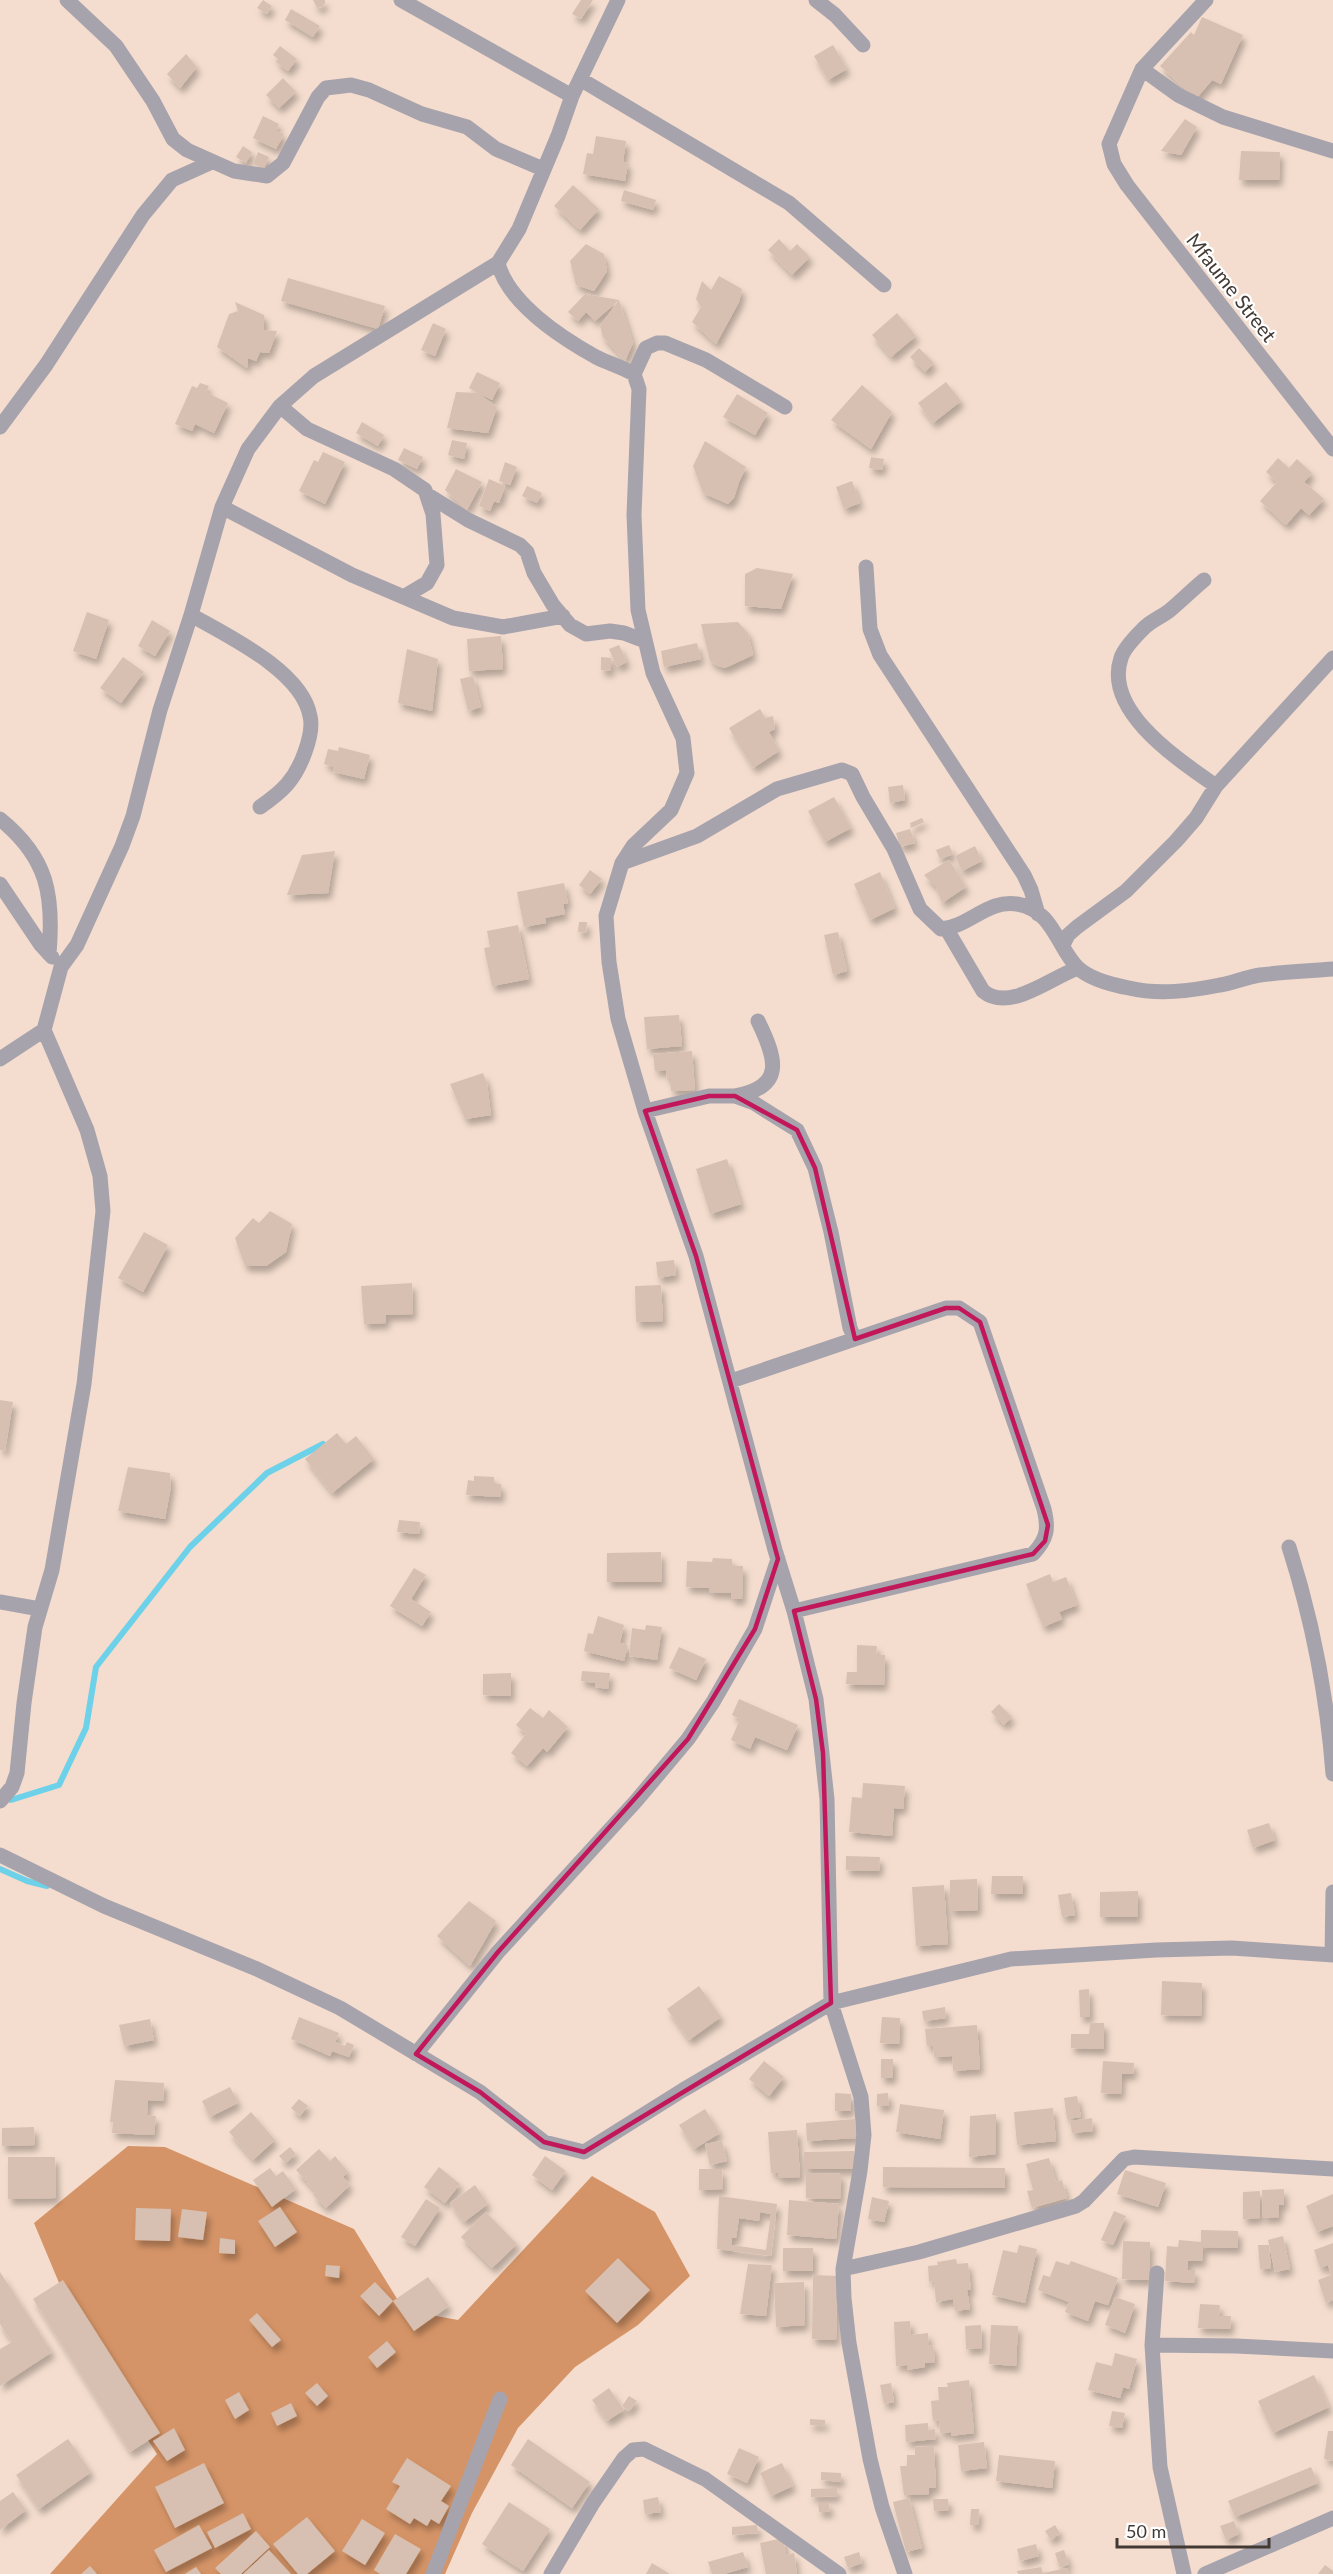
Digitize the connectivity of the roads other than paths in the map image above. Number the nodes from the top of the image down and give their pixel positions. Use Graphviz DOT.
graph roads {
  1 [pos="401,0"];
  2 [pos="618,0"];
  3 [pos="816,0"];
  4 [pos="1206,0"];
  5 [pos="73,2"];
  6 [pos="863,45"];
  7 [pos="1142,69"];
  8 [pos="580,79"];
  9 [pos="572,96"];
  10 [pos="1333,151"];
  11 [pos="212,162"];
  12 [pos="543,169"];
  13 [pos="498,263"];
  14 [pos="884,285"];
  15 [pos="634,374"];
  16 [pos="280,406"];
  17 [pos="785,407"];
  18 [pos="0,427"];
  19 [pos="1333,449"];
  20 [pos="428,495"];
  21 [pos="222,507"];
  22 [pos="866,567"];
  23 [pos="1204,580"];
  24 [pos="405,596"];
  25 [pos="191,615"];
  26 [pos="562,616"];
  27 [pos="645,641"];
  28 [pos="1333,658"];
  29 [pos="1216,786"];
  30 [pos="260,807"];
  31 [pos="0,819"];
  32 [pos="622,863"];
  33 [pos="0,884"];
  34 [pos="1038,914"];
  35 [pos="946,928"];
  36 [pos="1063,945"];
  37 [pos="49,954"];
  38 [pos="61,967"];
  39 [pos="1078,968"];
  40 [pos="1333,969"];
  41 [pos="758,1021"];
  42 [pos="44,1030"];
  43 [pos="0,1059"];
  44 [pos="735,1096"];
  45 [pos="645,1111"];
  46 [pos="855,1339"];
  47 [pos="731,1381"];
  48 [pos="1289,1547"];
  49 [pos="778,1559"];
  50 [pos="0,1602"];
  51 [pos="40,1609"];
  52 [pos="794,1611"];
  53 [pos="1333,1774"];
  54 [pos="0,1801"];
  55 [pos="0,1855"];
  56 [pos="1333,1892"];
  57 [pos="1332,1955"];
  58 [pos="831,2003"];
  59 [pos="416,2054"];
  60 [pos="1333,2169"];
  61 [pos="843,2269"];
  62 [pos="1157,2274"];
  63 [pos="1152,2345"];
  64 [pos="1333,2351"];
  65 [pos="500,2399"];
  66 [pos="1333,2518"];
  67 [pos="433,2574"];
  68 [pos="550,2574"];
  69 [pos="838,2574"];
  70 [pos="905,2574"];
  71 [pos="1184,2574"];
  72 [pos="1205,2574"];
  1 -- 9 [label="street"];
  2 -- 8 [label="street"];
  3 -- 6 [label="street"];
  4 -- 7 [label="street"];
  5 -- 11 [label="street"];
  7 -- 10 [label="street"];
  7 -- 19 [label="street, Mfaume Street"];
  8 -- 9 [label="street"];
  8 -- 14 [label="street"];
  9 -- 12 [label="street"];
  11 -- 12 [label="street"];
  11 -- 18 [label="street"];
  12 -- 13 [label="street"];
  13 -- 15 [label="street"];
  13 -- 16 [label="street"];
  15 -- 17 [label="street"];
  15 -- 27 [label="street"];
  16 -- 20 [label="street"];
  16 -- 21 [label="street"];
  20 -- 24 [label="street"];
  20 -- 26 [label="street"];
  21 -- 24 [label="street"];
  21 -- 25 [label="street"];
  22 -- 34 [label="street"];
  23 -- 29 [label="street"];
  24 -- 26 [label="street"];
  25 -- 30 [label="street"];
  25 -- 38 [label="street"];
  26 -- 27 [label="street"];
  27 -- 32 [label="street"];
  28 -- 29 [label="street"];
  29 -- 36 [label="street"];
  31 -- 37 [label="street"];
  32 -- 35 [label="street"];
  32 -- 45 [label="street"];
  33 -- 37 [label="street"];
  34 -- 35 [label="street"];
  34 -- 36 [label="street"];
  35 -- 39 [label="street"];
  36 -- 39 [label="street"];
  37 -- 38 [label="street"];
  38 -- 42 [label="street"];
  39 -- 40 [label="street"];
  41 -- 44 [label="street"];
  42 -- 43 [label="street"];
  42 -- 51 [label="street"];
  44 -- 45 [label="street"];
  44 -- 46 [label="street"];
  45 -- 47 [label="street"];
  46 -- 47 [label="street"];
  46 -- 52 [label="street"];
  47 -- 49 [label="street"];
  48 -- 53 [label="street"];
  49 -- 52 [label="street"];
  49 -- 59 [label="street"];
  50 -- 51 [label="street"];
  51 -- 54 [label="street"];
  52 -- 58 [label="street"];
  55 -- 59 [label="street"];
  56 -- 57 [label="street"];
  57 -- 58 [label="street"];
  58 -- 59 [label="street"];
  58 -- 61 [label="street"];
  60 -- 61 [label="street"];
  61 -- 70 [label="street"];
  62 -- 63 [label="street"];
  63 -- 64 [label="street"];
  63 -- 71 [label="street"];
  65 -- 67 [label="street"];
  66 -- 72 [label="street"];
  68 -- 69 [label="street"];
}
